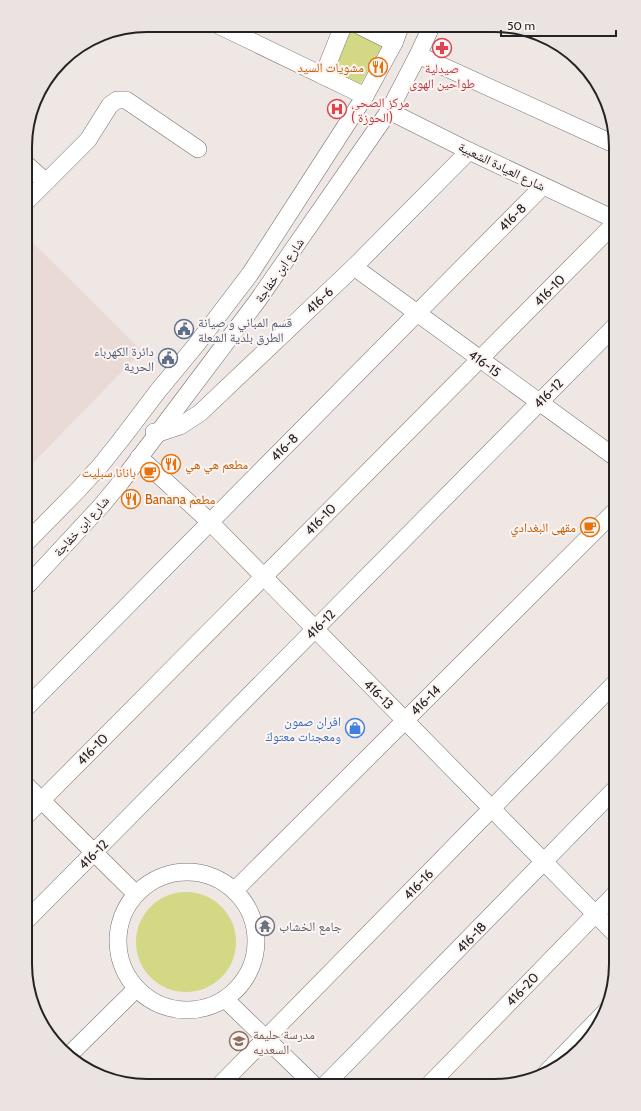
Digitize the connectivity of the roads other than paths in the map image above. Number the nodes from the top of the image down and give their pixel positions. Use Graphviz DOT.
graph roads {
  1 [pos="232,32"];
  2 [pos="341,32"];
  3 [pos="372,32"];
  4 [pos="398,32"];
  5 [pos="429,32"];
  6 [pos="394,43"];
  7 [pos="418,55"];
  8 [pos="323,76"];
  9 [pos="365,96"];
  10 [pos="389,111"];
  11 [pos="609,143"];
  12 [pos="198,149"];
  13 [pos="469,151"];
  14 [pos="32,169"];
  15 [pos="46,182"];
  16 [pos="543,186"];
  17 [pos="32,196"];
  18 [pos="609,218"];
  19 [pos="609,228"];
  20 [pos="354,267"];
  21 [pos="417,313"];
  22 [pos="609,332"];
  23 [pos="480,359"];
  24 [pos="540,402"];
  25 [pos="136,420"];
  26 [pos="156,434"];
  27 [pos="609,453"];
  28 [pos="139,457"];
  29 [pos="609,517"];
  30 [pos="210,522"];
  31 [pos="32,537"];
  32 [pos="263,577"];
  33 [pos="32,581"];
  34 [pos="315,629"];
  35 [pos="609,689"];
  36 [pos="32,702"];
  37 [pos="405,721"];
  38 [pos="32,791"];
  39 [pos="609,795"];
  40 [pos="42,800"];
  41 [pos="32,809"];
  42 [pos="492,809"];
  43 [pos="94,852"];
  44 [pos="544,862"];
  45 [pos="235,890"];
  46 [pos="136,894"];
  47 [pos="609,900"];
  48 [pos="595,914"];
  49 [pos="32,915"];
  50 [pos="609,928"];
  51 [pos="136,989"];
  52 [pos="226,999"];
  53 [pos="588,1030"];
  54 [pos="266,1039"];
  55 [pos="73,1051"];
  56 [pos="561,1057"];
  57 [pos="226,1079"];
  58 [pos="307,1079"];
  59 [pos="332,1079"];
  60 [pos="435,1079"];
  1 -- 8 [label="street"];
  2 -- 8 [label="street"];
  3 -- 6 [label="street"];
  4 -- 6 [label="street, شارع ابن خفاجة"];
  5 -- 7 [label="street, شارع ابن خفاجة"];
  6 -- 9 [label="street, شارع ابن خفاجة"];
  7 -- 10 [label="street, شارع ابن خفاجة"];
  7 -- 11 [label="street"];
  8 -- 9 [label="street"];
  9 -- 25 [label="street, شارع ابن خفاجة"];
  10 -- 13 [label="street, شارع العيادة الشعبية"];
  10 -- 26 [label="street, شارع ابن خفاجة"];
  12 -- 15 [label="street"];
  13 -- 16 [label="street, شارع العيادة الشعبية"];
  13 -- 20 [label="street, 416-6"];
  14 -- 15 [label="street"];
  15 -- 17 [label="street"];
  16 -- 18 [label="street, شارع العيادة الشعبية"];
  16 -- 21 [label="street, 416-8"];
  19 -- 23 [label="street, 416-10"];
  20 -- 21 [label="street, 416-15"];
  20 -- 26 [label="street, 416-6"];
  21 -- 23 [label="street, 416-15"];
  21 -- 30 [label="street, 416-8"];
  22 -- 24 [label="street, 416-12"];
  23 -- 24 [label="street, 416-15"];
  23 -- 32 [label="street, 416-10"];
  24 -- 27 [label="street, 416-15"];
  24 -- 34 [label="street, 416-12"];
  25 -- 26 [label="street"];
  25 -- 31 [label="street, شارع ابن خفاجة"];
  26 -- 28 [label="street, شارع ابن خفاجة"];
  28 -- 30 [label="street, 416-13"];
  28 -- 33 [label="street, شارع ابن خفاجة"];
  29 -- 37 [label="street, 416-14"];
  30 -- 32 [label="street, 416-13"];
  30 -- 36 [label="street, 416-8"];
  32 -- 34 [label="street, 416-13"];
  32 -- 40 [label="street, 416-10"];
  34 -- 37 [label="street, 416-13"];
  34 -- 43 [label="street, 416-12"];
  35 -- 42 [label="street, 416-16"];
  37 -- 42 [label="street, 416-13"];
  37 -- 45 [label="street, 416-14"];
  38 -- 40 [label="street"];
  39 -- 44 [label="street, 416-18"];
  40 -- 41 [label="street, 416-10"];
  40 -- 43 [label="street"];
  42 -- 44 [label="street, 416-13"];
  42 -- 54 [label="street, 416-16"];
  43 -- 46 [label="street"];
  43 -- 49 [label="street, 416-12"];
  44 -- 48 [label="street, 416-13"];
  44 -- 59 [label="street, 416-18"];
  45 -- 46 [label="street"];
  45 -- 52 [label="street"];
  46 -- 51 [label="street"];
  47 -- 48 [label="street, 416-20"];
  48 -- 50 [label="street, 416-13"];
  48 -- 60 [label="street, 416-20"];
  51 -- 52 [label="street"];
  51 -- 55 [label="street"];
  52 -- 54 [label="street"];
  53 -- 56 [label="street"];
  54 -- 57 [label="street, 416-16"];
  54 -- 58 [label="street"];
}
